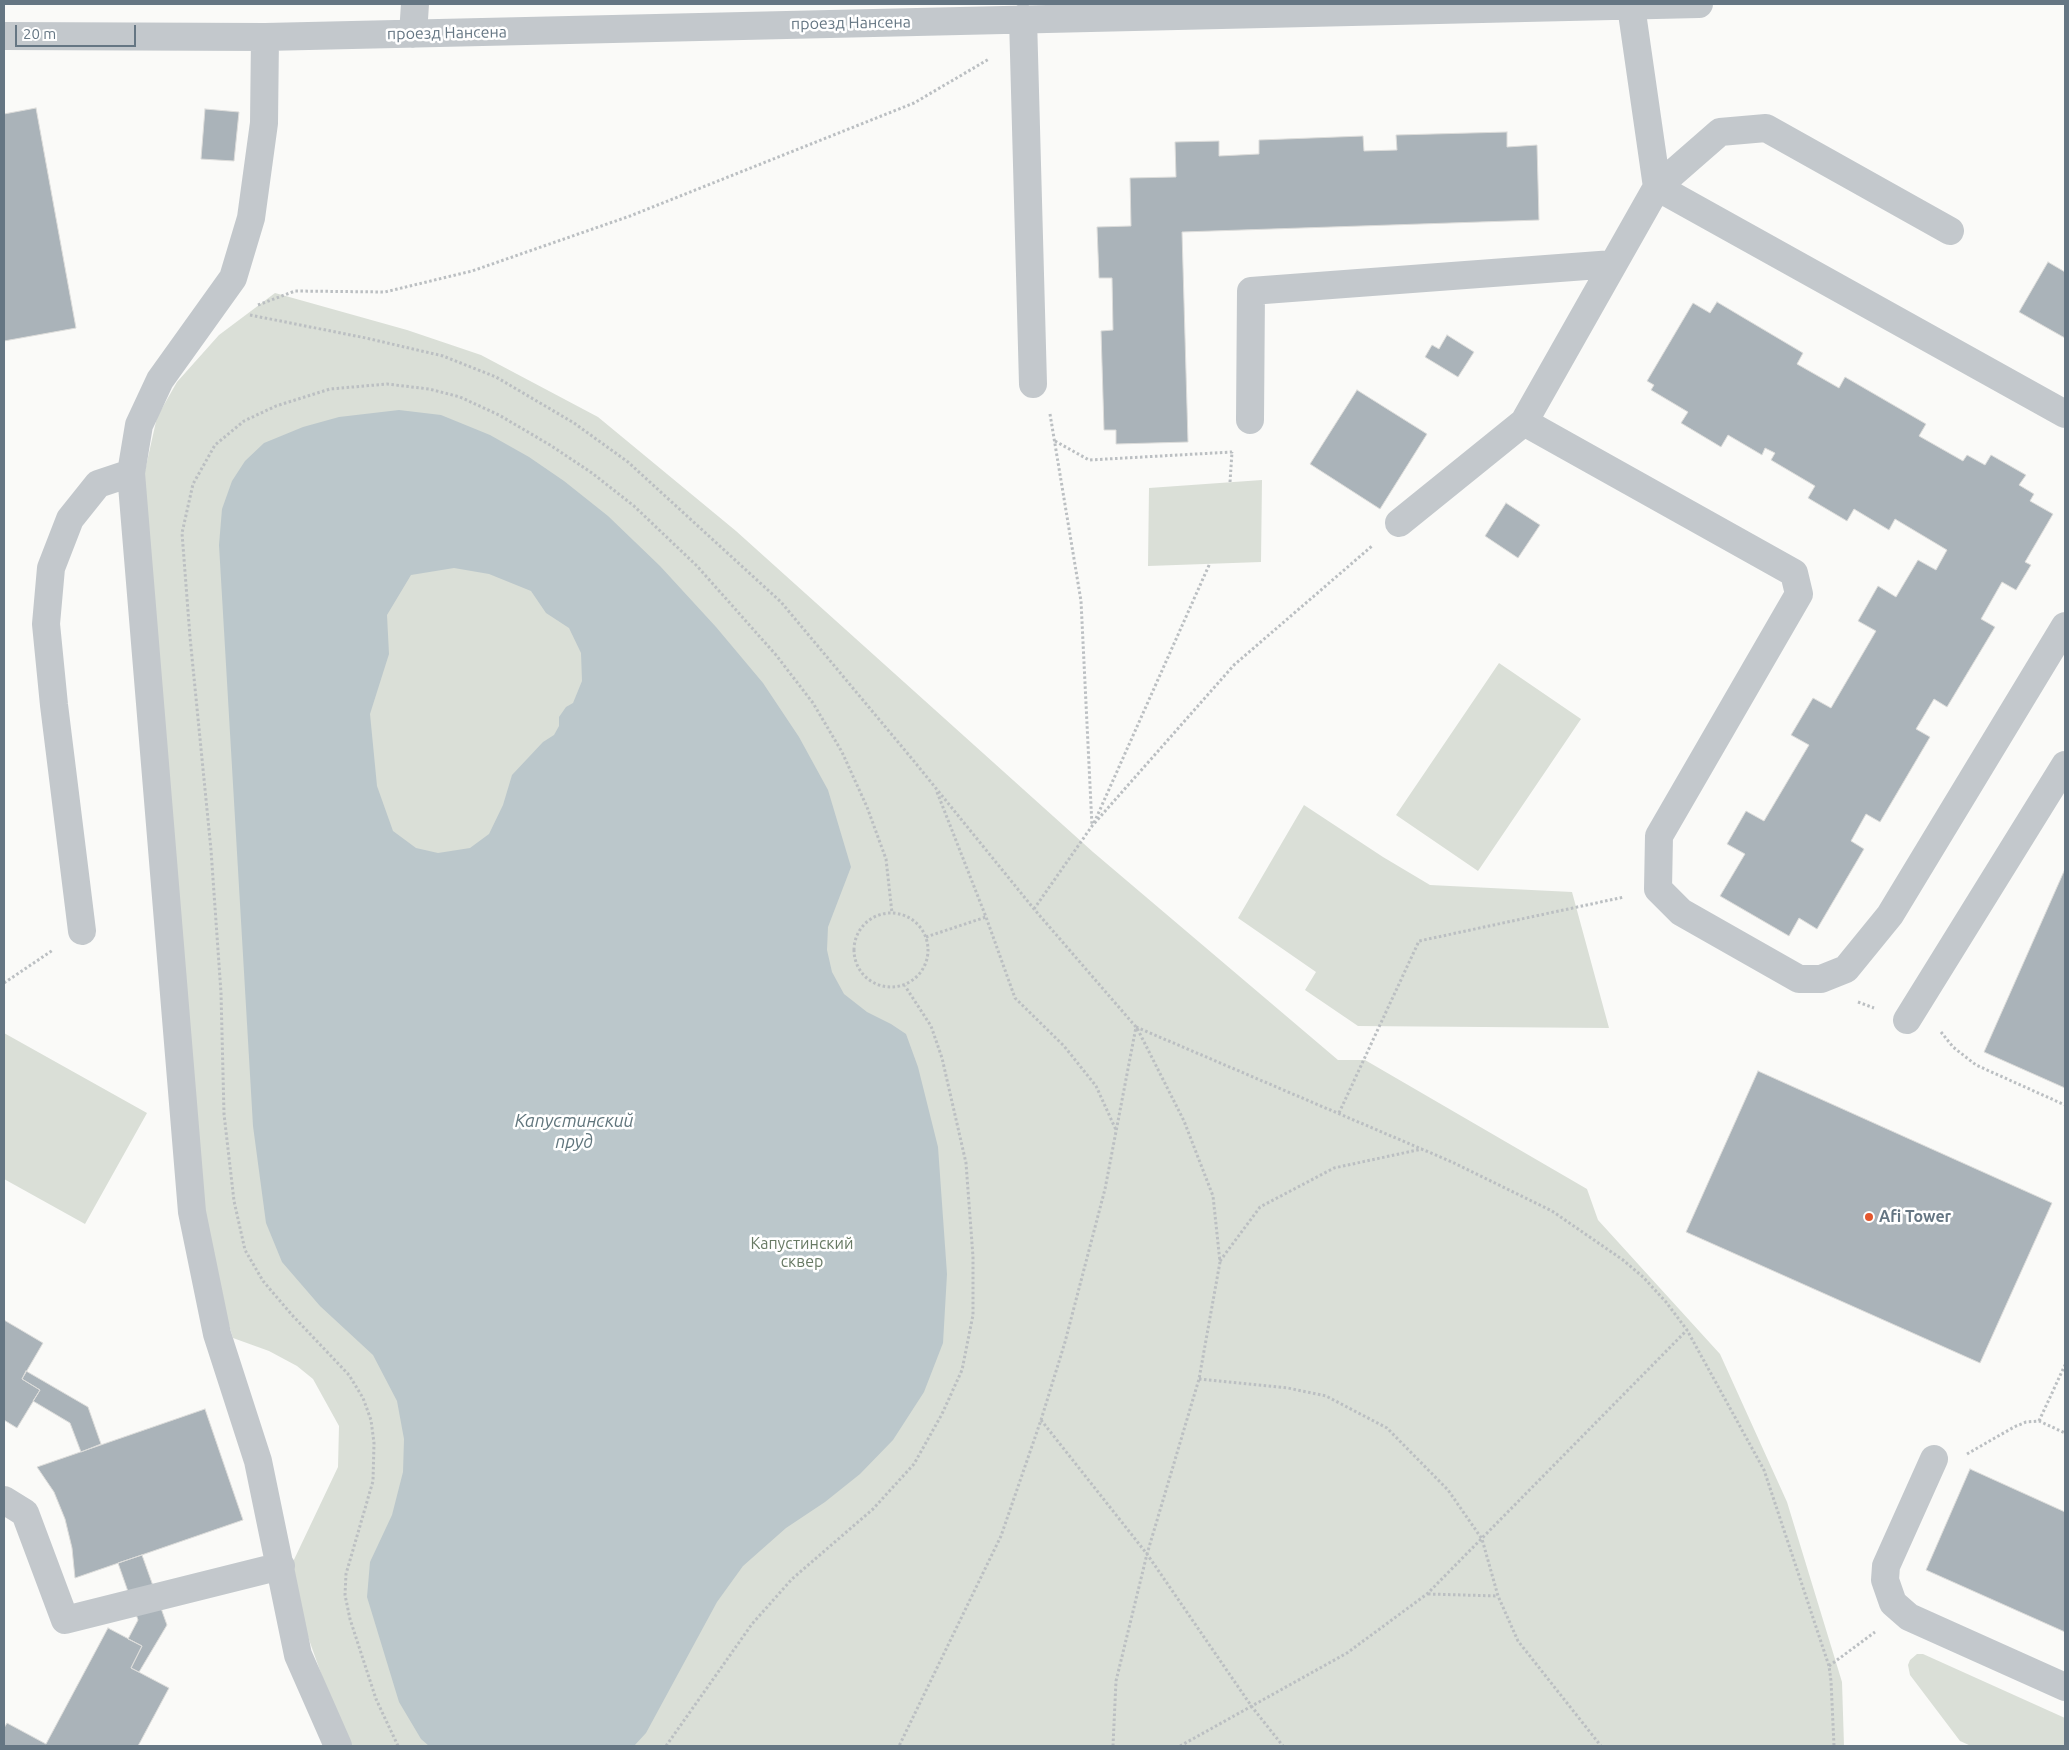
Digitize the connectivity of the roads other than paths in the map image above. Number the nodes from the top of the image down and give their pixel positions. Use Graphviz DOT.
graph roads {
  1 [pos="415,4"];
  2 [pos="1699,4"];
  3 [pos="1631,6"];
  4 [pos="1034,19"];
  5 [pos="413,34"];
  6 [pos="4,36"];
  7 [pos="265,37"];
  8 [pos="1657,187"];
  9 [pos="1950,231"];
  10 [pos="1613,264"];
  11 [pos="1033,384"];
  12 [pos="2065,414"];
  13 [pos="1250,420"];
  14 [pos="1524,422"];
  15 [pos="131,473"];
  16 [pos="1399,523"];
  17 [pos="2065,626"];
  18 [pos="2065,765"];
  19 [pos="82,932"];
  20 [pos="1913,1011"];
  21 [pos="1930,1469"];
  22 [pos="4,1500"];
  23 [pos="281,1566"];
  24 [pos="2065,1687"];
  25 [pos="338,1746"];
  1 -- 5 [label="street"];
  2 -- 3 [label="street, проезд Нансена"];
  3 -- 4 [label="street, проезд Нансена"];
  3 -- 8 [label="street"];
  4 -- 5 [label="street, проезд Нансена"];
  4 -- 11 [label="street"];
  5 -- 7 [label="street, проезд Нансена"];
  6 -- 7 [label="street, проезд Нансена"];
  7 -- 15 [label="street"];
  8 -- 9 [label="street"];
  8 -- 10 [label="street"];
  8 -- 12 [label="street"];
  10 -- 13 [label="street"];
  10 -- 14 [label="street"];
  14 -- 16 [label="street"];
  14 -- 17 [label="street"];
  15 -- 19 [label="street"];
  15 -- 23 [label="street"];
  18 -- 20 [label="street"];
  21 -- 24 [label="street"];
  22 -- 23 [label="street"];
  23 -- 25 [label="street"];
}
